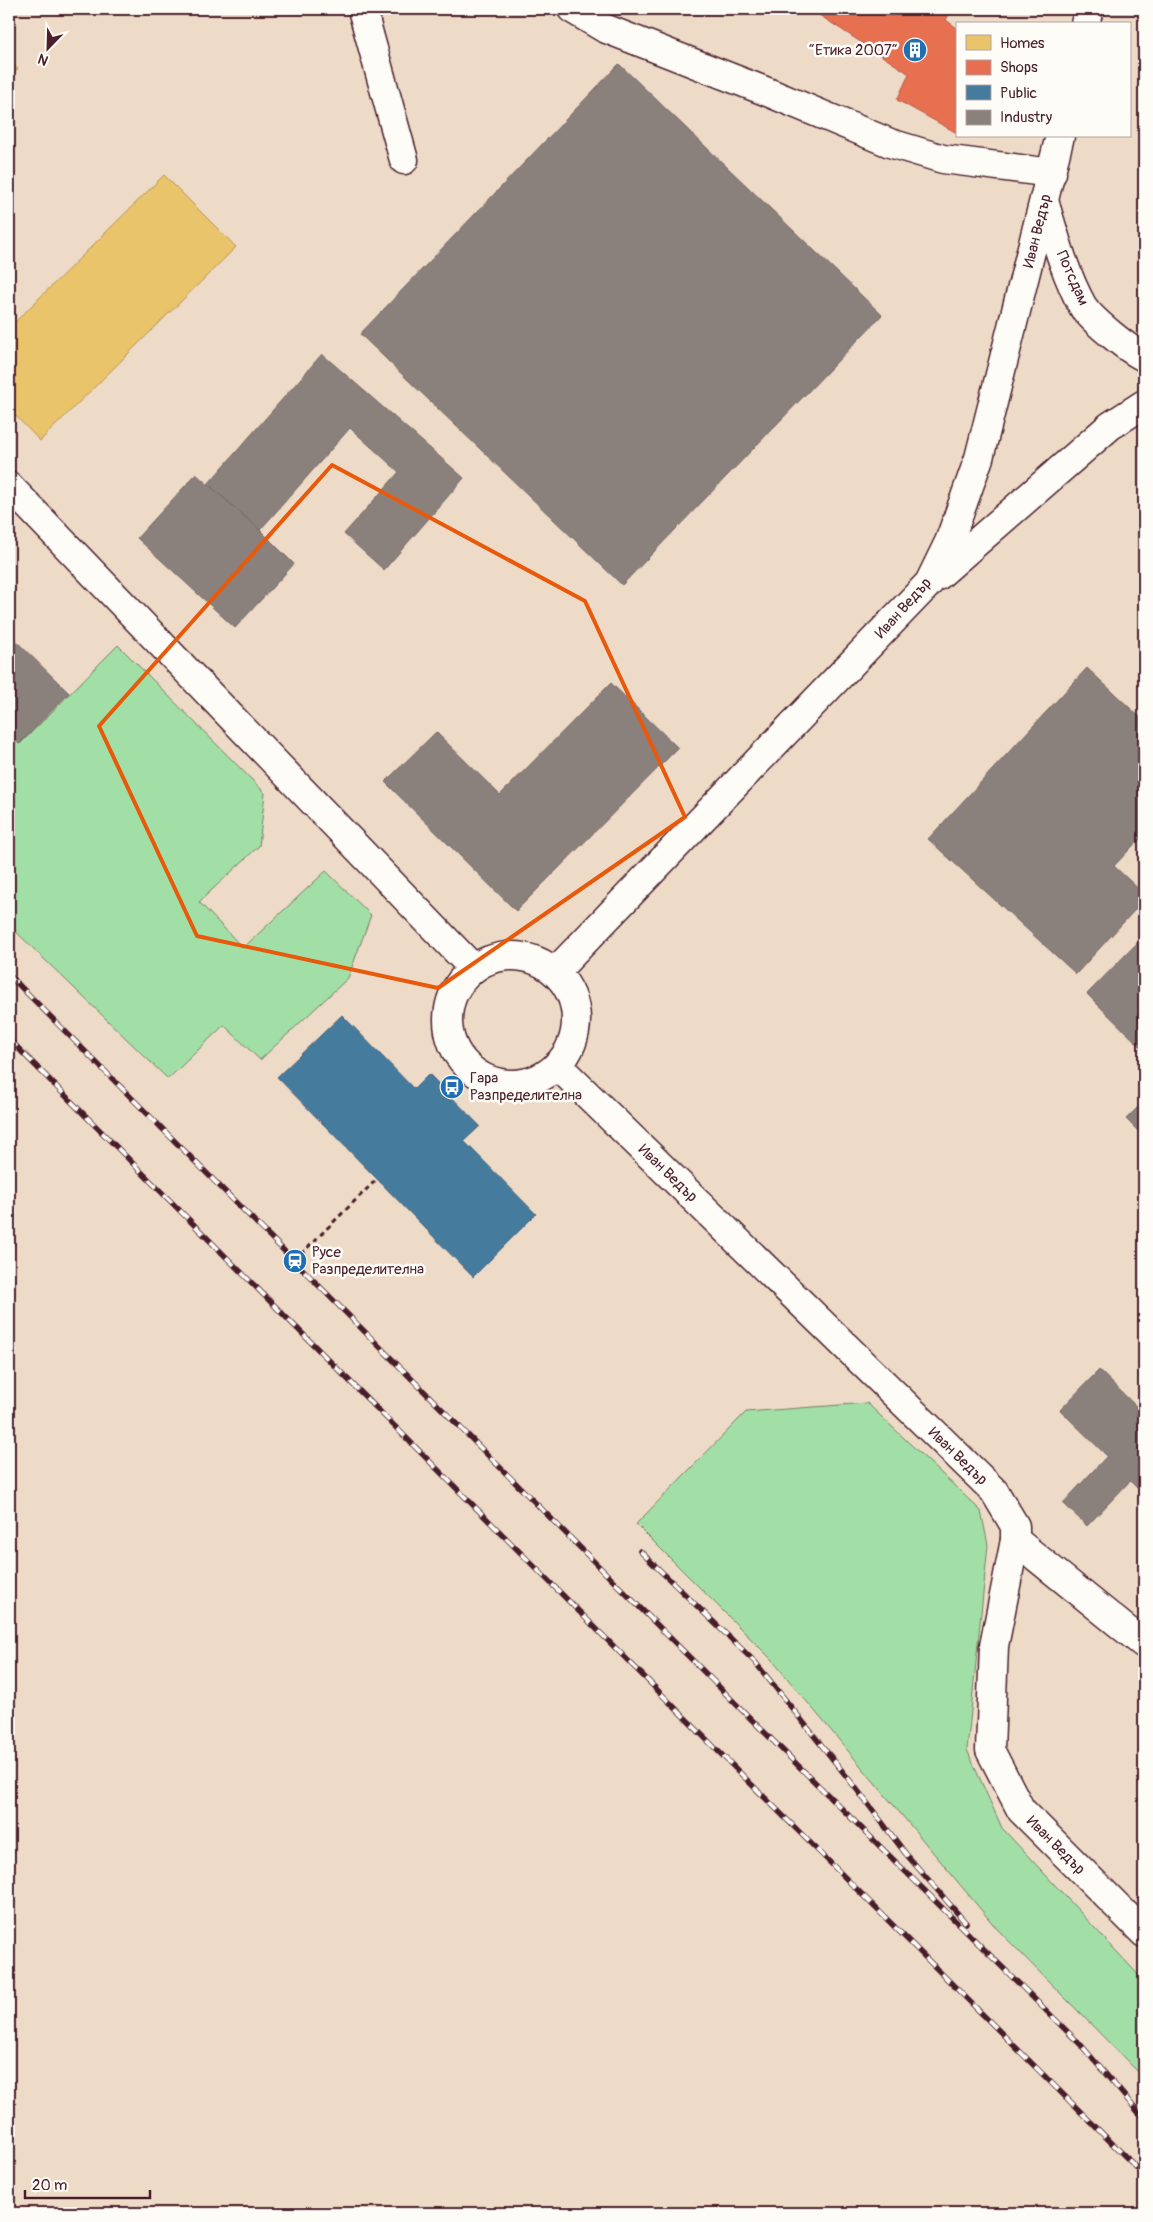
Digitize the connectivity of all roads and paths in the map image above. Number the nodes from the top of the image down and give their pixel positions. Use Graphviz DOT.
graph roads {
  1 [pos="362,9"];
  2 [pos="572,9"];
  3 [pos="1089,9"];
  4 [pos="1086,22"];
  5 [pos="1060,138"];
  6 [pos="404,160"];
  7 [pos="1052,173"];
  8 [pos="1045,204"];
  9 [pos="1144,357"];
  10 [pos="1144,404"];
  11 [pos="9,486"];
  12 [pos="929,583"];
  13 [pos="473,968"];
  14 [pos="556,971"];
  15 [pos="558,1066"];
  16 [pos="377,1178"];
  17 [pos="301,1254"];
  18 [pos="1015,1540"];
  19 [pos="1144,1644"];
  20 [pos="1144,1933"];
  1 -- 6 [label="street"];
  2 -- 7 [label="street"];
  3 -- 4 [label="street"];
  5 -- 7 [label="street, Иван Ведър"];
  7 -- 8 [label="street, Иван Ведър"];
  8 -- 9 [label="street, Потсдам"];
  8 -- 12 [label="street, Иван Ведър"];
  10 -- 12 [label="street"];
  11 -- 13 [label="street"];
  12 -- 14 [label="street, Иван Ведър"];
  13 -- 14 [label="street"];
  13 -- 15 [label="street"];
  14 -- 15 [label="street"];
  15 -- 18 [label="street, Иван Ведър"];
  16 -- 17 [label="path"];
  18 -- 19 [label="street"];
  18 -- 20 [label="street, Иван Ведър"];
}
